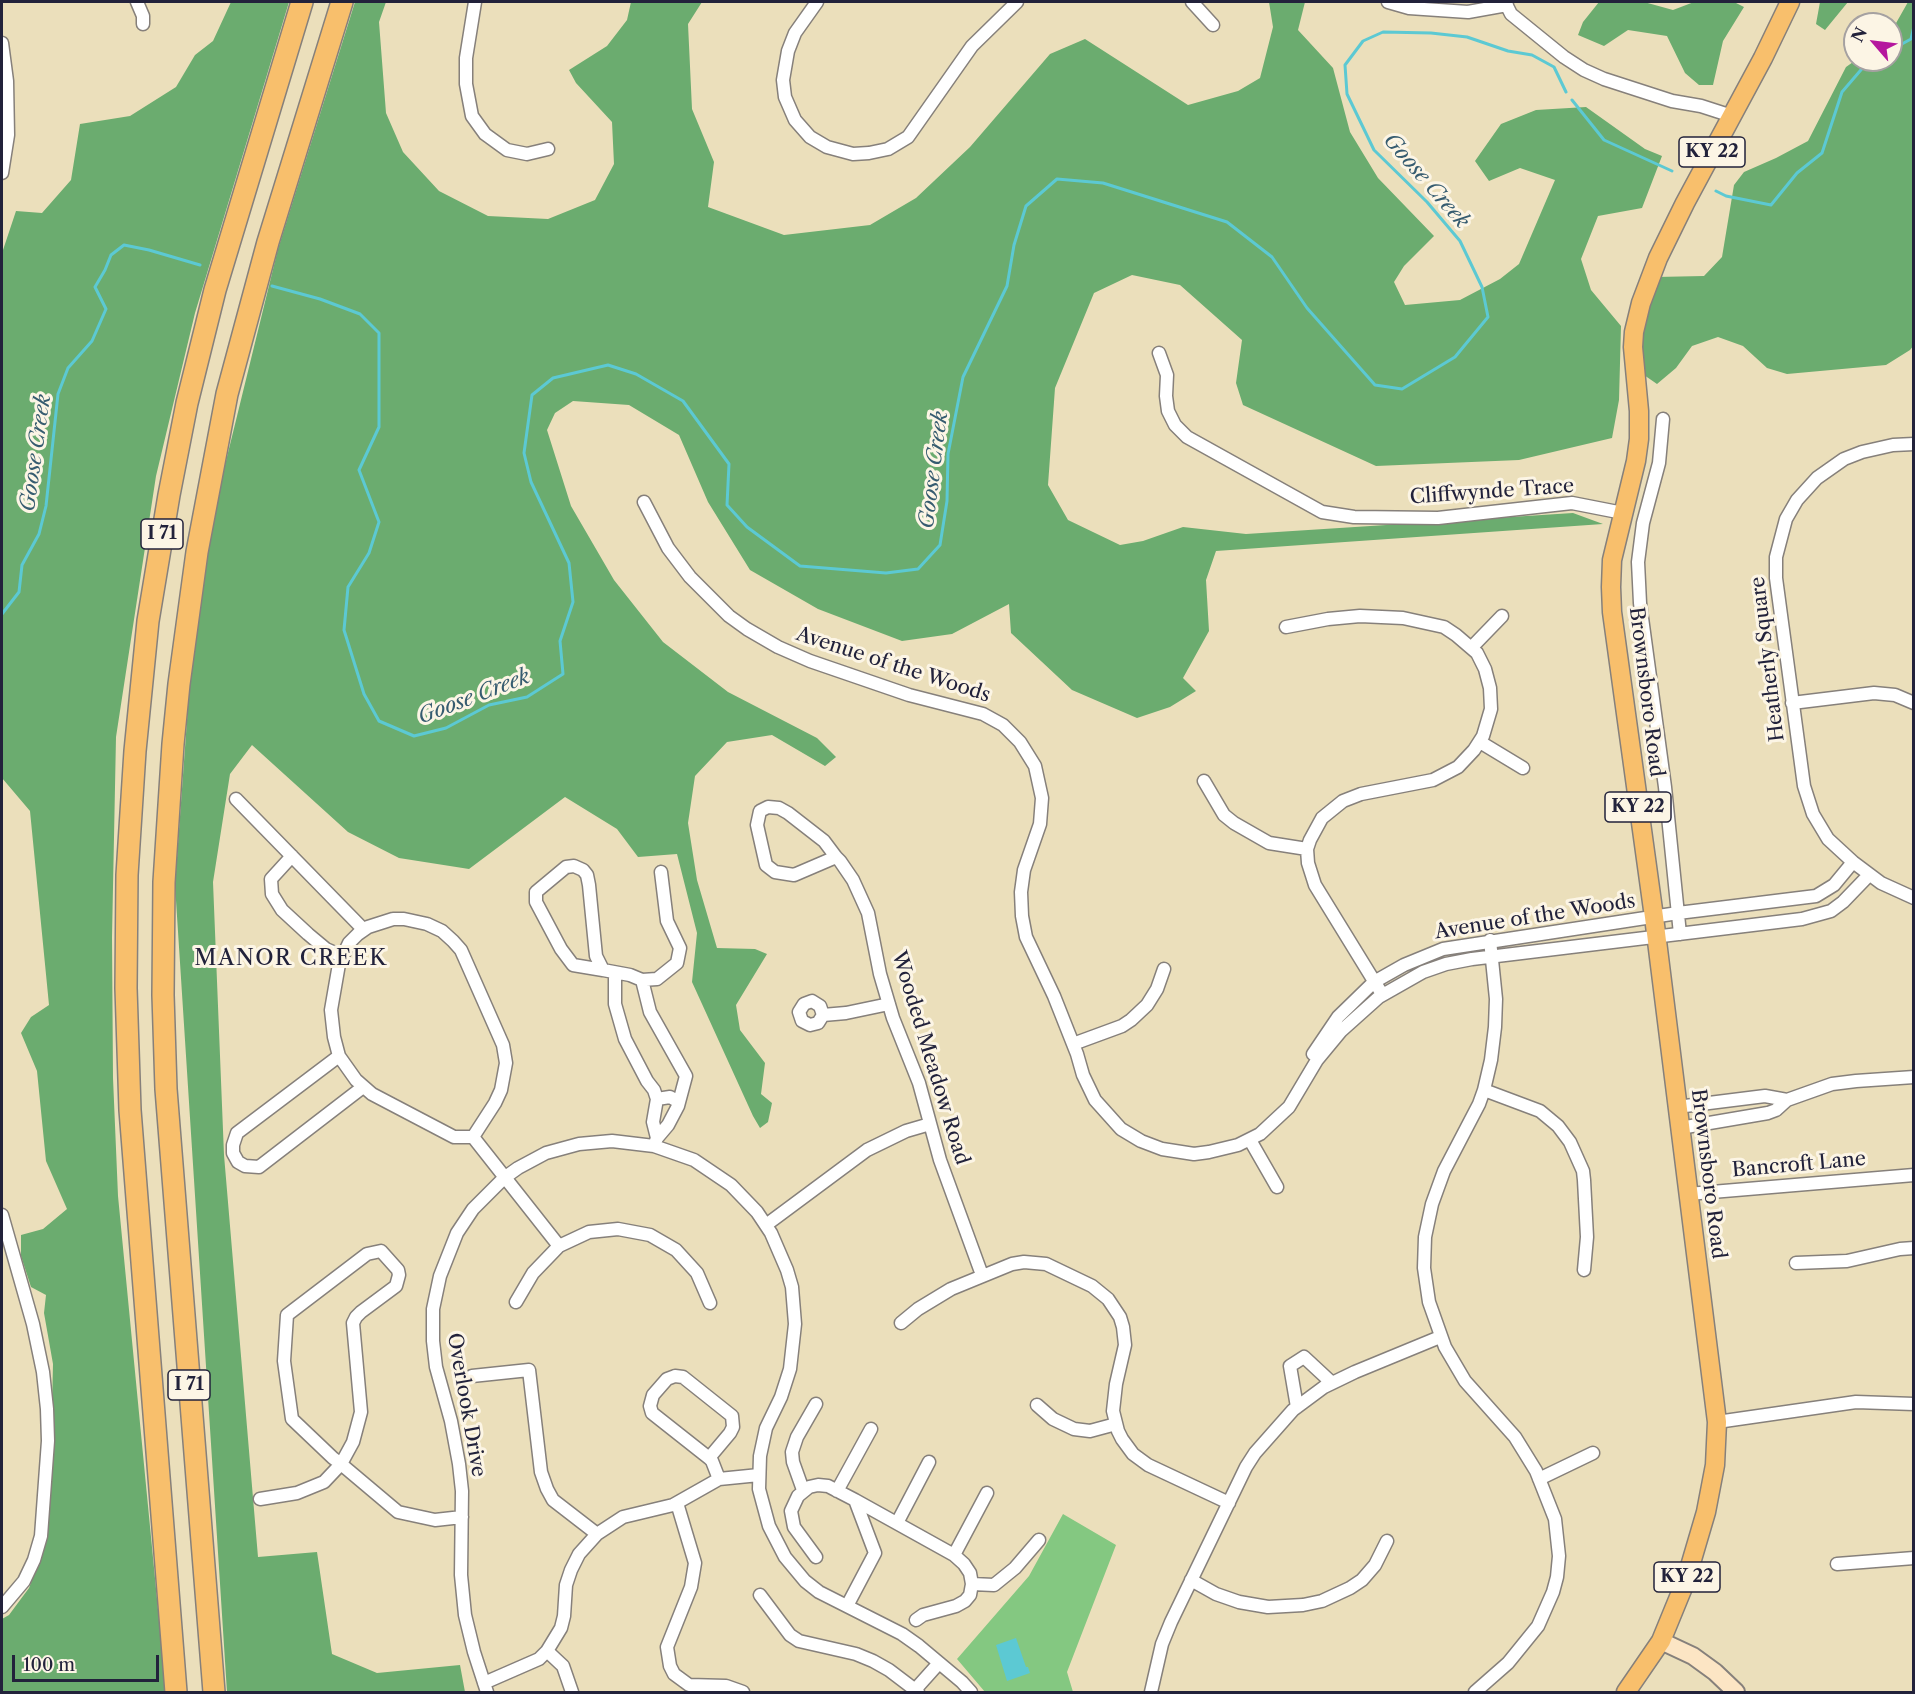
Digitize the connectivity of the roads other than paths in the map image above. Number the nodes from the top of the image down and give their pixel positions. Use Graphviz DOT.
graph roads {
  1 [pos="137,2"];
  2 [pos="302,2"];
  3 [pos="342,2"];
  4 [pos="475,2"];
  5 [pos="817,2"];
  6 [pos="1017,2"];
  7 [pos="1192,2"];
  8 [pos="1388,2"];
  9 [pos="1790,2"];
  10 [pos="1506,3"];
  11 [pos="143,24"];
  12 [pos="1213,25"];
  13 [pos="2,43"];
  14 [pos="1732,116"];
  15 [pos="548,149"];
  16 [pos="2,173"];
  17 [pos="1159,353"];
  18 [pos="1663,419"];
  19 [pos="1914,444"];
  20 [pos="644,502"];
  21 [pos="1623,513"];
  22 [pos="1502,616"];
  23 [pos="1286,627"];
  24 [pos="1472,647"];
  25 [pos="1792,703"];
  26 [pos="1914,703"];
  27 [pos="1480,742"];
  28 [pos="1524,768"];
  29 [pos="1204,781"];
  30 [pos="236,799"];
  31 [pos="1307,849"];
  32 [pos="292,856"];
  33 [pos="836,857"];
  34 [pos="1853,862"];
  35 [pos="662,872"];
  36 [pos="1869,875"];
  37 [pos="1817,895"];
  38 [pos="1914,898"];
  39 [pos="1727,908"];
  40 [pos="1678,913"];
  41 [pos="1824,913"];
  42 [pos="1654,917"];
  43 [pos="1730,928"];
  44 [pos="364,930"];
  45 [pos="1680,934"];
  46 [pos="1656,937"];
  47 [pos="1490,940"];
  48 [pos="342,956"];
  49 [pos="1492,956"];
  50 [pos="1164,969"];
  51 [pos="609,972"];
  52 [pos="642,980"];
  53 [pos="1374,982"];
  54 [pos="1383,994"];
  55 [pos="889,1004"];
  56 [pos="823,1015"];
  57 [pos="1073,1044"];
  58 [pos="339,1056"];
  59 [pos="1914,1077"];
  60 [pos="1303,1082"];
  61 [pos="363,1087"];
  62 [pos="1484,1090"];
  63 [pos="657,1099"];
  64 [pos="1787,1100"];
  65 [pos="680,1102"];
  66 [pos="1677,1107"];
  67 [pos="930,1124"];
  68 [pos="1680,1128"];
  69 [pos="473,1137"];
  70 [pos="1251,1140"];
  71 [pos="656,1142"];
  72 [pos="1914,1174"];
  73 [pos="504,1178"];
  74 [pos="1277,1187"];
  75 [pos="1688,1194"];
  76 [pos="2,1215"];
  77 [pos="766,1225"];
  78 [pos="559,1246"];
  79 [pos="1914,1248"];
  80 [pos="1796,1263"];
  81 [pos="1584,1270"];
  82 [pos="982,1275"];
  83 [pos="516,1302"];
  84 [pos="710,1303"];
  85 [pos="901,1323"];
  86 [pos="1440,1337"];
  87 [pos="472,1377"];
  88 [pos="1332,1383"];
  89 [pos="816,1404"];
  90 [pos="1914,1404"];
  91 [pos="1037,1406"];
  92 [pos="1297,1407"];
  93 [pos="1717,1422"];
  94 [pos="1116,1424"];
  95 [pos="871,1429"];
  96 [pos="1593,1454"];
  97 [pos="709,1458"];
  98 [pos="929,1462"];
  99 [pos="340,1464"];
  100 [pos="759,1475"];
  101 [pos="719,1479"];
  102 [pos="1539,1479"];
  103 [pos="803,1490"];
  104 [pos="837,1491"];
  105 [pos="987,1493"];
  106 [pos="260,1499"];
  107 [pos="855,1500"];
  108 [pos="677,1503"];
  109 [pos="1228,1503"];
  110 [pos="462,1517"];
  111 [pos="897,1523"];
  112 [pos="597,1534"];
  113 [pos="1039,1540"];
  114 [pos="1387,1541"];
  115 [pos="954,1555"];
  116 [pos="816,1557"];
  117 [pos="1914,1558"];
  118 [pos="1837,1564"];
  119 [pos="1191,1580"];
  120 [pos="972,1584"];
  121 [pos="760,1595"];
  122 [pos="847,1606"];
  123 [pos="2,1607"];
  124 [pos="916,1620"];
  125 [pos="1661,1641"];
  126 [pos="547,1650"];
  127 [pos="939,1663"];
  128 [pos="485,1688"];
  129 [pos="176,1692"];
  130 [pos="214,1692"];
  131 [pos="572,1692"];
  132 [pos="743,1692"];
  133 [pos="916,1692"];
  134 [pos="971,1692"];
  135 [pos="1151,1692"];
  136 [pos="1475,1692"];
  137 [pos="1626,1692"];
  138 [pos="1736,1692"];
  1 -- 11 [label="street"];
  2 -- 129 [label="highway, I 71"];
  3 -- 130 [label="highway, I 71"];
  4 -- 15 [label="street"];
  5 -- 6 [label="street"];
  7 -- 12 [label="street"];
  8 -- 10 [label="street"];
  9 -- 14 [label="main road, Brownsboro Road / KY 22"];
  10 -- 14 [label="street"];
  13 -- 16 [label="street"];
  14 -- 21 [label="main road, Brownsboro Road / KY 22"];
  17 -- 21 [label="street, Cliffwynde Trace"];
  18 -- 40 [label="street"];
  19 -- 25 [label="street, Heatherly Square"];
  20 -- 57 [label="street, Avenue of the Woods"];
  21 -- 42 [label="main road, Brownsboro Road / KY 22"];
  22 -- 24 [label="street"];
  23 -- 24 [label="street"];
  24 -- 27 [label="street"];
  25 -- 26 [label="street"];
  25 -- 34 [label="street, Heatherly Square"];
  27 -- 28 [label="street"];
  27 -- 31 [label="street"];
  29 -- 31 [label="street"];
  30 -- 32 [label="street"];
  31 -- 53 [label="street"];
  32 -- 44 [label="street"];
  32 -- 48 [label="street"];
  33 -- 33 [label="street, Wooded Meadow Road"];
  33 -- 55 [label="street, Wooded Meadow Road"];
  34 -- 36 [label="street, Heatherly Square"];
  34 -- 37 [label="street"];
  35 -- 52 [label="street"];
  36 -- 38 [label="street, Heatherly Square"];
  36 -- 41 [label="street"];
  37 -- 39 [label="street, Avenue of the Woods"];
  37 -- 41 [label="street"];
  39 -- 40 [label="street, Avenue of the Woods"];
  39 -- 43 [label="street"];
  40 -- 42 [label="street, Avenue of the Woods"];
  40 -- 45 [label="street"];
  41 -- 43 [label="street, Avenue of the Woods"];
  42 -- 46 [label="main road, Brownsboro Road / KY 22"];
  42 -- 47 [label="street, Avenue of the Woods"];
  43 -- 45 [label="street, Avenue of the Woods"];
  44 -- 48 [label="street"];
  44 -- 69 [label="street"];
  45 -- 46 [label="street, Avenue of the Woods"];
  46 -- 49 [label="street, Avenue of the Woods"];
  46 -- 66 [label="main road, Brownsboro Road / KY 22"];
  47 -- 49 [label="street"];
  47 -- 53 [label="street, Avenue of the Woods"];
  48 -- 58 [label="street"];
  49 -- 54 [label="street, Avenue of the Woods"];
  49 -- 62 [label="street"];
  50 -- 57 [label="street"];
  51 -- 51 [label="street"];
  51 -- 52 [label="street"];
  51 -- 63 [label="street"];
  52 -- 65 [label="street"];
  53 -- 54 [label="street"];
  53 -- 60 [label="street, Avenue of the Woods"];
  54 -- 60 [label="street, Avenue of the Woods"];
  55 -- 56 [label="street"];
  55 -- 67 [label="street, Wooded Meadow Road"];
  57 -- 70 [label="street, Avenue of the Woods"];
  58 -- 61 [label="street"];
  58 -- 61 [label="street"];
  59 -- 64 [label="street"];
  60 -- 70 [label="street, Avenue of the Woods"];
  61 -- 69 [label="street"];
  62 -- 81 [label="street"];
  62 -- 86 [label="street"];
  63 -- 65 [label="street"];
  63 -- 71 [label="street"];
  64 -- 66 [label="street"];
  64 -- 68 [label="street"];
  65 -- 71 [label="street"];
  66 -- 68 [label="main road, Brownsboro Road / KY 22"];
  67 -- 77 [label="street"];
  67 -- 82 [label="street, Wooded Meadow Road"];
  68 -- 75 [label="main road, Brownsboro Road / KY 22"];
  69 -- 73 [label="street"];
  70 -- 74 [label="street"];
  71 -- 73 [label="street, Overlook Drive"];
  71 -- 77 [label="street, Overlook Drive"];
  72 -- 75 [label="street, Bancroft Lane"];
  73 -- 78 [label="street"];
  73 -- 110 [label="street, Overlook Drive"];
  75 -- 93 [label="main road, Brownsboro Road / KY 22"];
  76 -- 123 [label="street"];
  77 -- 100 [label="street, Overlook Drive"];
  78 -- 83 [label="street"];
  78 -- 84 [label="street"];
  79 -- 80 [label="street"];
  82 -- 85 [label="street"];
  82 -- 94 [label="street"];
  86 -- 88 [label="street"];
  86 -- 102 [label="street"];
  87 -- 112 [label="street"];
  88 -- 92 [label="street"];
  88 -- 92 [label="street"];
  89 -- 103 [label="street"];
  90 -- 93 [label="street"];
  91 -- 94 [label="street"];
  92 -- 109 [label="street"];
  93 -- 125 [label="main road, KY 22"];
  94 -- 109 [label="street"];
  95 -- 104 [label="street"];
  96 -- 102 [label="street"];
  97 -- 97 [label="street"];
  97 -- 101 [label="street"];
  98 -- 111 [label="street"];
  99 -- 99 [label="street"];
  99 -- 106 [label="street"];
  99 -- 110 [label="street"];
  100 -- 101 [label="street"];
  100 -- 122 [label="street, Overlook Drive"];
  101 -- 108 [label="street"];
  102 -- 136 [label="street"];
  103 -- 104 [label="street"];
  103 -- 116 [label="street"];
  104 -- 107 [label="street"];
  105 -- 115 [label="street"];
  107 -- 111 [label="street"];
  107 -- 122 [label="street"];
  108 -- 112 [label="street"];
  108 -- 132 [label="street"];
  109 -- 119 [label="street"];
  110 -- 128 [label="street, Overlook Drive"];
  111 -- 115 [label="street"];
  112 -- 126 [label="street"];
  113 -- 120 [label="street"];
  114 -- 119 [label="street"];
  115 -- 120 [label="street"];
  117 -- 118 [label="street"];
  119 -- 135 [label="street"];
  120 -- 124 [label="street"];
  121 -- 133 [label="street"];
  122 -- 127 [label="street, Overlook Drive"];
  125 -- 137 [label="main road, KY 22"];
  125 -- 138 [label="street"];
  126 -- 128 [label="street"];
  126 -- 131 [label="street"];
  127 -- 133 [label="street"];
  127 -- 134 [label="street, Overlook Drive"];
}
